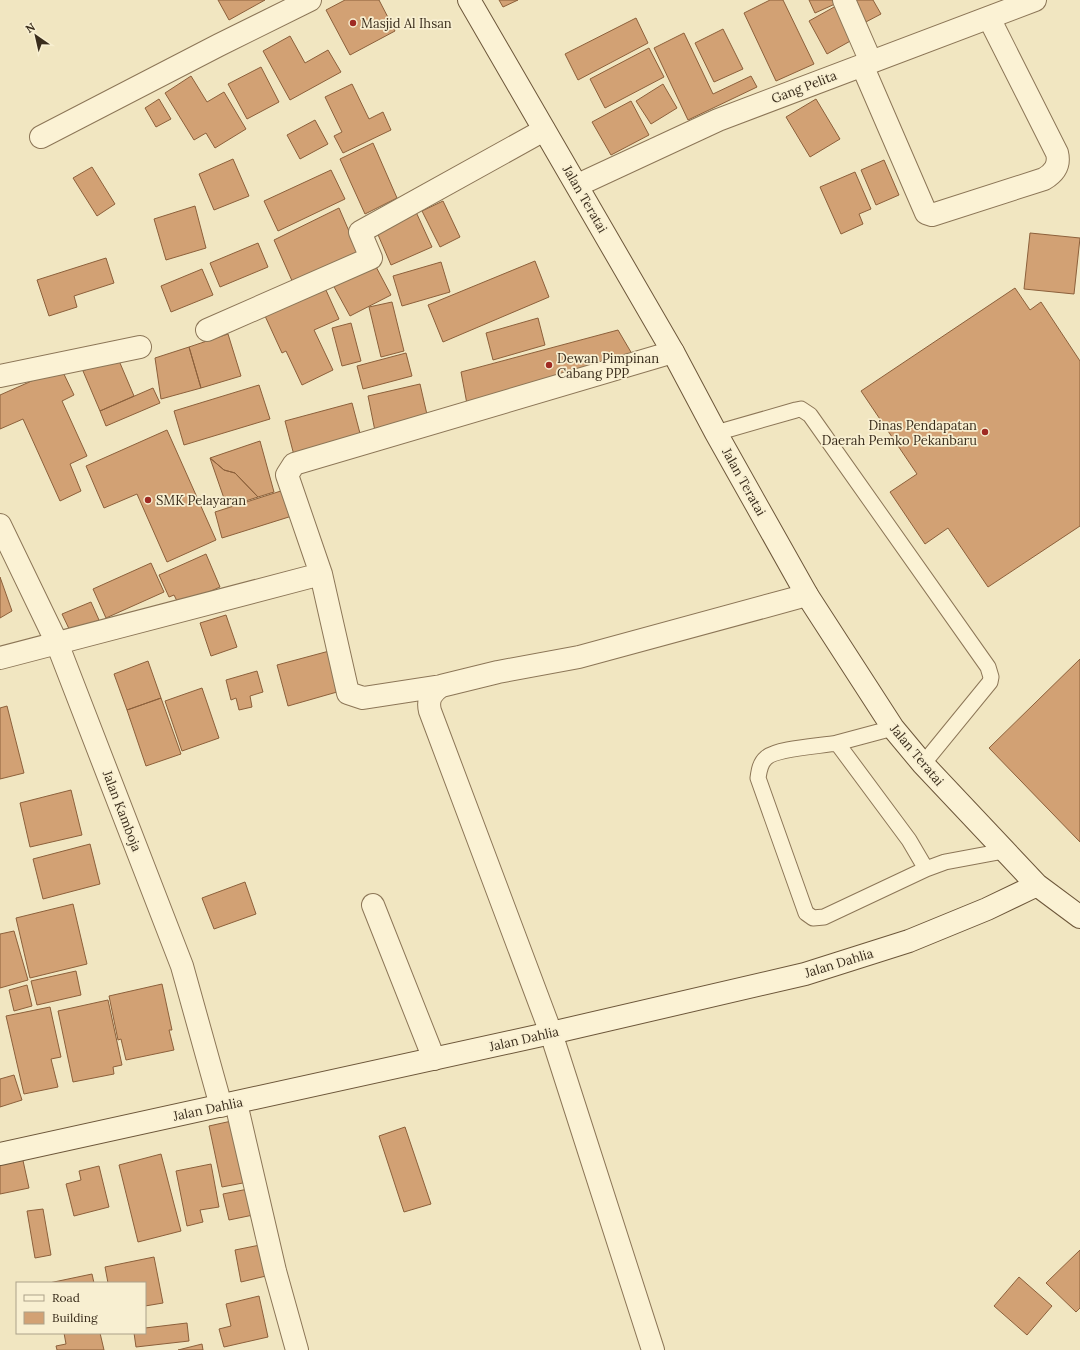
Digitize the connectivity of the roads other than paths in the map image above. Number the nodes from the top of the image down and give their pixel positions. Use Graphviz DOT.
graph roads {
  1 [pos="310,0"];
  2 [pos="469,0"];
  3 [pos="844,0"];
  4 [pos="1035,0"];
  5 [pos="989,18"];
  6 [pos="866,63"];
  7 [pos="544,130"];
  8 [pos="41,137"];
  9 [pos="578,185"];
  10 [pos="206,330"];
  11 [pos="140,347"];
  12 [pos="673,352"];
  13 [pos="0,376"];
  14 [pos="716,433"];
  15 [pos="0,525"];
  16 [pos="321,574"];
  17 [pos="808,595"];
  18 [pos="57,643"];
  19 [pos="0,658"];
  20 [pos="442,686"];
  21 [pos="893,728"];
  22 [pos="837,744"];
  23 [pos="923,764"];
  24 [pos="1004,851"];
  25 [pos="926,869"];
  26 [pos="1037,885"];
  27 [pos="373,905"];
  28 [pos="1080,917"];
  29 [pos="551,1033"];
  30 [pos="434,1059"];
  31 [pos="228,1105"];
  32 [pos="0,1154"];
  33 [pos="297,1350"];
  34 [pos="653,1350"];
  1 -- 8 [label="street"];
  2 -- 7 [label="street, Jalan Teratai"];
  3 -- 6 [label="street"];
  4 -- 5 [label="street, Gang Pelita"];
  5 -- 6 [label="street, Gang Pelita"];
  5 -- 6 [label="street"];
  6 -- 9 [label="street, Gang Pelita"];
  7 -- 9 [label="street, Jalan Teratai"];
  7 -- 10 [label="street"];
  9 -- 12 [label="street, Jalan Teratai"];
  11 -- 13 [label="street"];
  12 -- 14 [label="street, Jalan Teratai"];
  12 -- 16 [label="street"];
  14 -- 17 [label="street, Jalan Teratai"];
  14 -- 23 [label="lane"];
  15 -- 18 [label="street, Jalan Kamboja"];
  16 -- 18 [label="street"];
  16 -- 20 [label="street"];
  17 -- 20 [label="street"];
  17 -- 21 [label="street, Jalan Teratai"];
  18 -- 19 [label="street"];
  18 -- 31 [label="street, Jalan Kamboja"];
  20 -- 29 [label="street"];
  21 -- 22 [label="lane"];
  21 -- 23 [label="street, Jalan Teratai"];
  22 -- 25 [label="lane"];
  22 -- 25 [label="lane"];
  23 -- 24 [label="street, Jalan Teratai"];
  24 -- 25 [label="lane"];
  24 -- 26 [label="street, Jalan Teratai"];
  26 -- 28 [label="street, Jalan Teratai"];
  26 -- 29 [label="street, Jalan Dahlia"];
  27 -- 30 [label="street"];
  29 -- 30 [label="street, Jalan Dahlia"];
  29 -- 34 [label="street"];
  30 -- 31 [label="street, Jalan Dahlia"];
  31 -- 32 [label="street, Jalan Dahlia"];
  31 -- 33 [label="street, Jalan Kamboja"];
}
